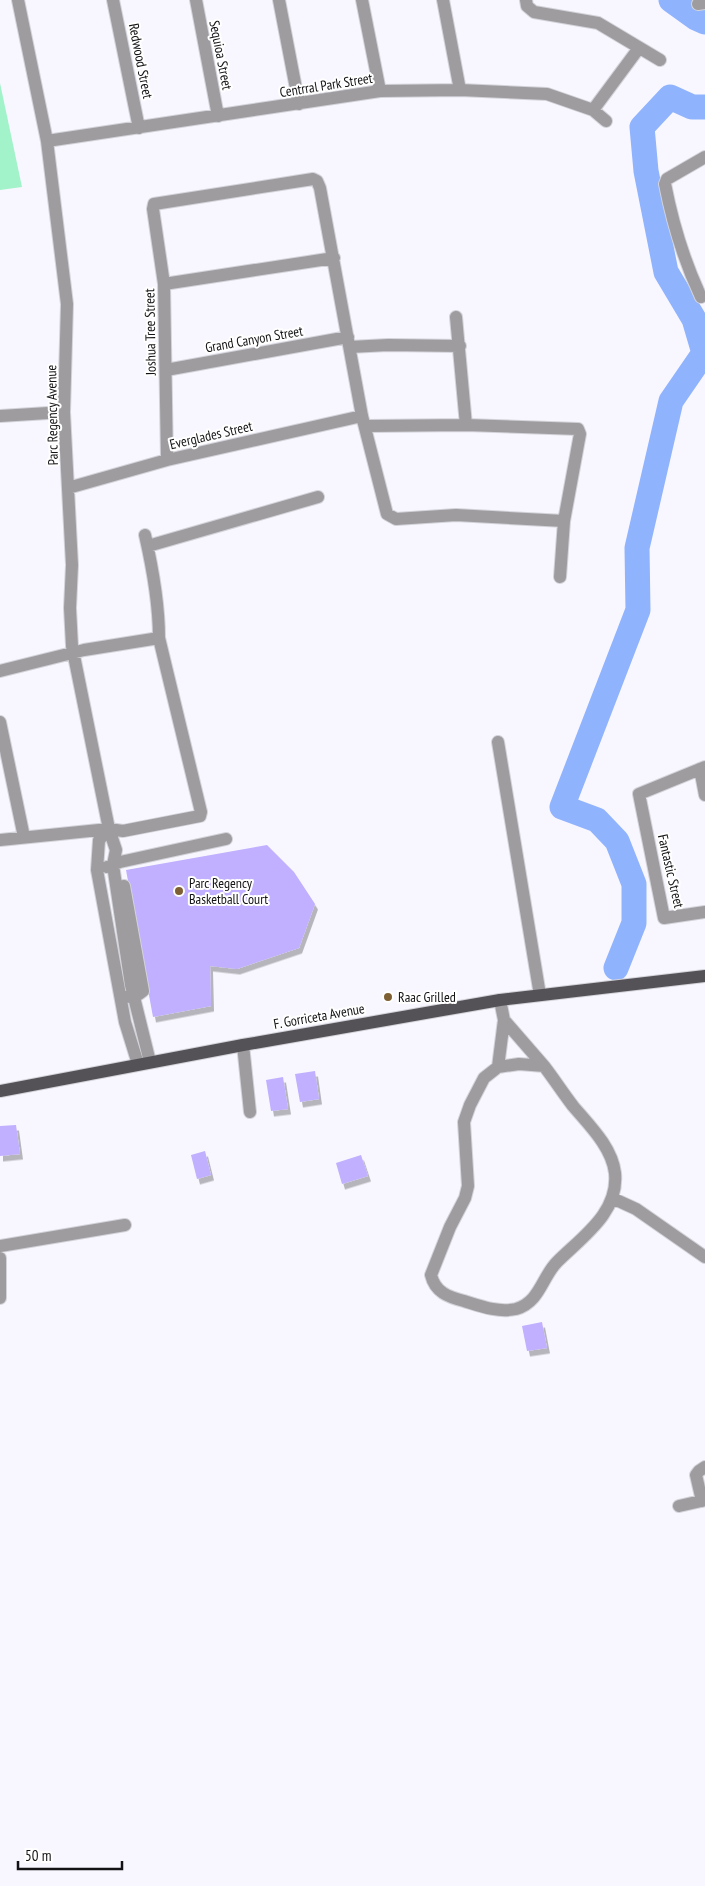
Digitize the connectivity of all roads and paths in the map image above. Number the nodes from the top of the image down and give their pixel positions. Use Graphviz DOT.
graph roads {
  1 [pos="18,0"];
  2 [pos="113,0"];
  3 [pos="196,0"];
  4 [pos="279,0"];
  5 [pos="362,0"];
  6 [pos="444,0"];
  7 [pos="526,0"];
  8 [pos="639,48"];
  9 [pos="660,60"];
  10 [pos="460,90"];
  11 [pos="380,91"];
  12 [pos="299,104"];
  13 [pos="593,110"];
  14 [pos="218,116"];
  15 [pos="606,121"];
  16 [pos="138,128"];
  17 [pos="47,141"];
  18 [pos="705,158"];
  19 [pos="334,258"];
  20 [pos="164,284"];
  21 [pos="701,297"];
  22 [pos="456,317"];
  23 [pos="349,342"];
  24 [pos="460,346"];
  25 [pos="166,370"];
  26 [pos="64,412"];
  27 [pos="0,416"];
  28 [pos="364,421"];
  29 [pos="466,425"];
  30 [pos="167,460"];
  31 [pos="68,488"];
  32 [pos="318,497"];
  33 [pos="564,521"];
  34 [pos="560,577"];
  35 [pos="159,638"];
  36 [pos="74,652"];
  37 [pos="0,671"];
  38 [pos="0,722"];
  39 [pos="498,742"];
  40 [pos="703,768"];
  41 [pos="705,795"];
  42 [pos="109,830"];
  43 [pos="24,837"];
  44 [pos="226,839"];
  45 [pos="0,840"];
  46 [pos="116,863"];
  47 [pos="97,870"];
  48 [pos="705,912"];
  49 [pos="705,976"];
  50 [pos="540,995"];
  51 [pos="127,997"];
  52 [pos="500,1000"];
  53 [pos="504,1020"];
  54 [pos="243,1045"];
  55 [pos="144,1063"];
  56 [pos="544,1066"];
  57 [pos="498,1067"];
  58 [pos="0,1091"];
  59 [pos="250,1112"];
  60 [pos="612,1198"];
  61 [pos="125,1224"];
  62 [pos="0,1246"];
  63 [pos="705,1257"];
  64 [pos="0,1258"];
  65 [pos="0,1298"];
  66 [pos="705,1467"];
  67 [pos="704,1501"];
  68 [pos="679,1506"];
  1 -- 17 [label="street, Parc Regency Avenue"];
  2 -- 16 [label="street, Redwood Street"];
  3 -- 14 [label="street, Sequioa Street"];
  4 -- 12 [label="street"];
  5 -- 11 [label="street"];
  6 -- 10 [label="street"];
  7 -- 8 [label="street"];
  8 -- 9 [label="street"];
  8 -- 13 [label="street"];
  10 -- 11 [label="street, Centrral Park Street"];
  10 -- 13 [label="street, Centrral Park Street"];
  11 -- 12 [label="street, Centrral Park Street"];
  12 -- 14 [label="street, Centrral Park Street"];
  13 -- 15 [label="street, Centrral Park Street"];
  14 -- 16 [label="street, Centrral Park Street"];
  16 -- 17 [label="street, Centrral Park Street"];
  17 -- 26 [label="street, Parc Regency Avenue"];
  18 -- 21 [label="street"];
  19 -- 20 [label="street"];
  19 -- 20 [label="street, Joshua Tree Street"];
  19 -- 23 [label="street"];
  20 -- 25 [label="street, Joshua Tree Street"];
  22 -- 24 [label="street"];
  23 -- 24 [label="street, Grand Canyon Street"];
  23 -- 25 [label="street, Grand Canyon Street"];
  23 -- 28 [label="street"];
  24 -- 29 [label="street"];
  25 -- 30 [label="street, Joshua Tree Street"];
  26 -- 27 [label="street"];
  26 -- 31 [label="street, Parc Regency Avenue"];
  28 -- 29 [label="street, Everglades Street"];
  28 -- 30 [label="street, Everglades Street"];
  28 -- 33 [label="street"];
  29 -- 33 [label="street, Everglades Street"];
  30 -- 31 [label="street, Everglades Street"];
  31 -- 36 [label="street, Parc Regency Avenue"];
  32 -- 35 [label="street"];
  33 -- 34 [label="street"];
  35 -- 36 [label="street"];
  35 -- 42 [label="street"];
  36 -- 37 [label="street"];
  36 -- 42 [label="street, Parc Regency Avenue"];
  38 -- 43 [label="street"];
  39 -- 50 [label="street"];
  40 -- 41 [label="street"];
  40 -- 48 [label="street, Fantastic Street"];
  42 -- 43 [label="street"];
  42 -- 46 [label="street, Parc Regency Avenue"];
  42 -- 47 [label="street"];
  43 -- 45 [label="street"];
  44 -- 46 [label="street"];
  46 -- 47 [label="street"];
  46 -- 51 [label="street, Parc Regency Avenue"];
  47 -- 51 [label="street"];
  49 -- 50 [label="main road, F. Gorriceta Avenue"];
  50 -- 52 [label="main road, F. Gorriceta Avenue"];
  51 -- 55 [label="street"];
  52 -- 53 [label="street"];
  52 -- 54 [label="main road, F. Gorriceta Avenue"];
  53 -- 56 [label="street"];
  53 -- 57 [label="street"];
  54 -- 55 [label="main road, F. Gorriceta Avenue"];
  54 -- 59 [label="street"];
  55 -- 58 [label="main road, F. Gorriceta Avenue"];
  56 -- 57 [label="street"];
  56 -- 60 [label="street"];
  57 -- 60 [label="street"];
  60 -- 63 [label="street"];
  61 -- 62 [label="street"];
  64 -- 65 [label="street"];
  66 -- 67 [label="street"];
  67 -- 68 [label="street"];
}
